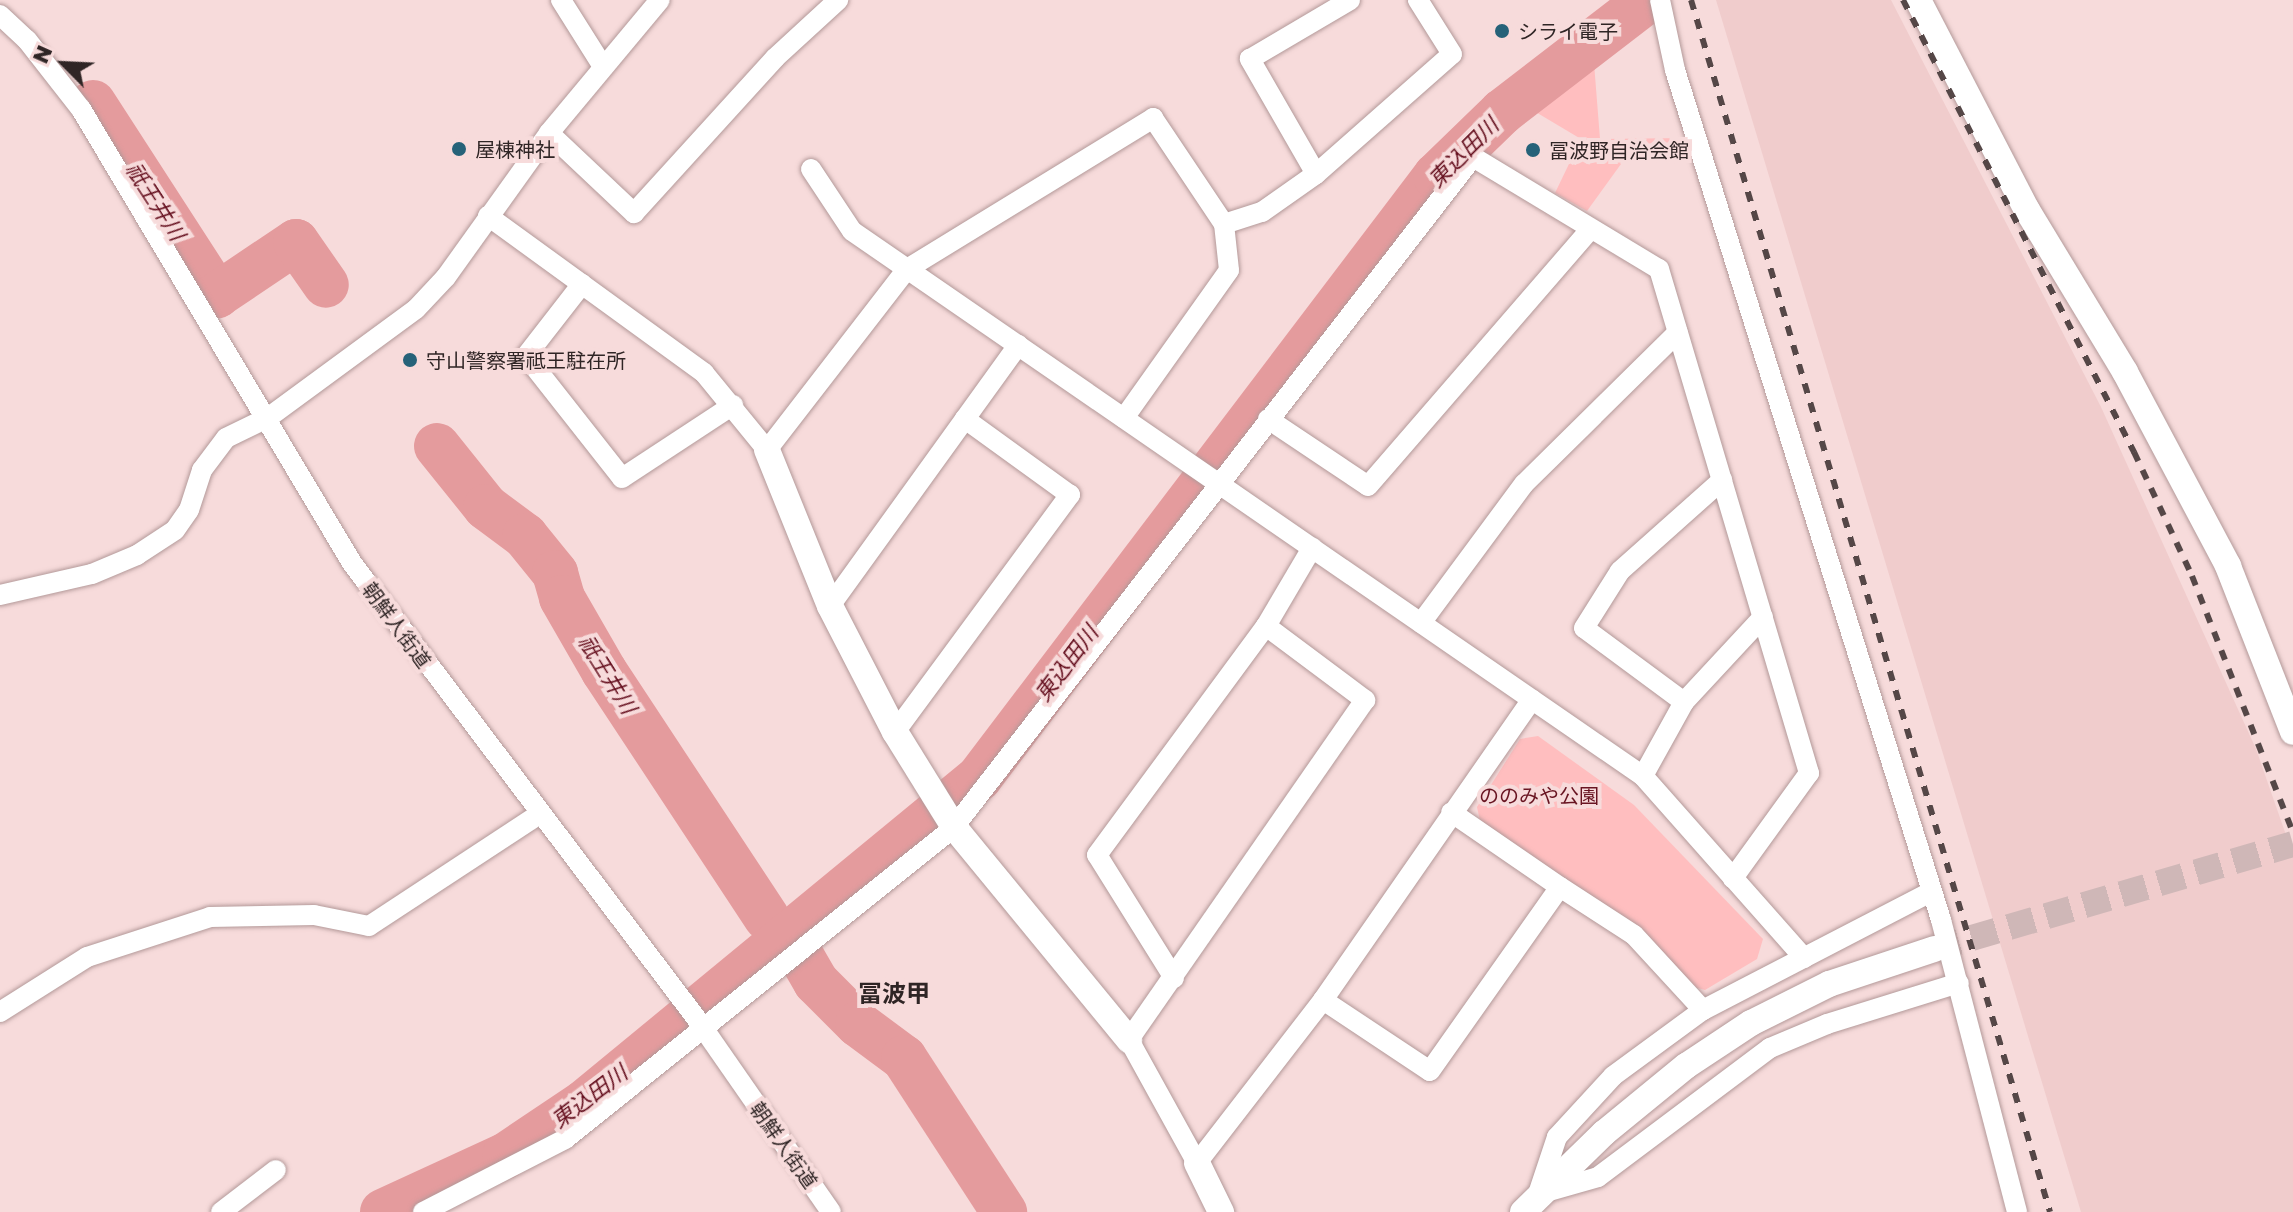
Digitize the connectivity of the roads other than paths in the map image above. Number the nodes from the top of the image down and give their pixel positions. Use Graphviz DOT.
graph roads {
  1 [pos="561,0"];
  2 [pos="660,0"];
  3 [pos="838,0"];
  4 [pos="1350,0"];
  5 [pos="1418,0"];
  6 [pos="1660,0"];
  7 [pos="1918,0"];
  8 [pos="0,15"];
  9 [pos="602,65"];
  10 [pos="549,133"];
  11 [pos="811,169"];
  12 [pos="1316,174"];
  13 [pos="488,216"];
  14 [pos="1224,224"];
  15 [pos="1591,229"];
  16 [pos="907,269"];
  17 [pos="582,284"];
  18 [pos="1678,332"];
  19 [pos="1018,345"];
  20 [pos="733,405"];
  21 [pos="269,417"];
  22 [pos="1124,418"];
  23 [pos="965,419"];
  24 [pos="1268,419"];
  25 [pos="767,450"];
  26 [pos="1722,480"];
  27 [pos="1217,482"];
  28 [pos="1312,548"];
  29 [pos="0,595"];
  30 [pos="830,606"];
  31 [pos="1763,617"];
  32 [pos="1421,623"];
  33 [pos="1266,626"];
  34 [pos="1532,699"];
  35 [pos="1684,702"];
  36 [pos="895,732"];
  37 [pos="2293,732"];
  38 [pos="1643,776"];
  39 [pos="1451,812"];
  40 [pos="538,815"];
  41 [pos="954,827"];
  42 [pos="1733,878"];
  43 [pos="1560,887"];
  44 [pos="1929,893"];
  45 [pos="1934,949"];
  46 [pos="1804,958"];
  47 [pos="1174,978"];
  48 [pos="1959,983"];
  49 [pos="1323,1000"];
  50 [pos="1703,1010"];
  51 [pos="0,1012"];
  52 [pos="700,1026"];
  53 [pos="1129,1040"];
  54 [pos="1197,1163"];
  55 [pos="276,1170"];
  56 [pos="1530,1203"];
  57 [pos="221,1212"];
  58 [pos="423,1212"];
  59 [pos="831,1212"];
  60 [pos="1221,1212"];
  61 [pos="2017,1212"];
  1 -- 9 [label="street"];
  2 -- 9 [label="street"];
  3 -- 10 [label="street"];
  4 -- 12 [label="street"];
  5 -- 12 [label="street"];
  6 -- 44 [label="street"];
  7 -- 37 [label="street"];
  8 -- 21 [label="street, 朝鮮人街道"];
  9 -- 10 [label="street"];
  10 -- 13 [label="street"];
  11 -- 16 [label="street"];
  12 -- 14 [label="street"];
  13 -- 17 [label="street"];
  13 -- 21 [label="street"];
  14 -- 16 [label="street"];
  14 -- 22 [label="street"];
  15 -- 18 [label="street"];
  15 -- 24 [label="street"];
  15 -- 24 [label="street"];
  16 -- 19 [label="street"];
  16 -- 25 [label="street"];
  17 -- 20 [label="street"];
  17 -- 20 [label="street"];
  18 -- 26 [label="street"];
  18 -- 32 [label="street"];
  19 -- 22 [label="street"];
  19 -- 23 [label="street"];
  20 -- 25 [label="street"];
  21 -- 29 [label="street"];
  21 -- 40 [label="street, 朝鮮人街道"];
  22 -- 27 [label="street"];
  23 -- 30 [label="street"];
  23 -- 36 [label="street"];
  24 -- 27 [label="street"];
  25 -- 30 [label="street"];
  26 -- 31 [label="street"];
  26 -- 35 [label="street"];
  27 -- 28 [label="street"];
  27 -- 41 [label="street"];
  28 -- 32 [label="street"];
  28 -- 33 [label="street"];
  30 -- 36 [label="street"];
  31 -- 35 [label="street"];
  31 -- 42 [label="street"];
  32 -- 34 [label="street"];
  33 -- 47 [label="street"];
  33 -- 47 [label="street"];
  34 -- 38 [label="street"];
  34 -- 39 [label="street"];
  35 -- 38 [label="street"];
  36 -- 41 [label="street"];
  38 -- 42 [label="street"];
  39 -- 43 [label="street"];
  39 -- 49 [label="street"];
  40 -- 51 [label="street"];
  40 -- 52 [label="street, 朝鮮人街道"];
  41 -- 52 [label="street"];
  41 -- 53 [label="street"];
  42 -- 46 [label="street"];
  43 -- 49 [label="street"];
  43 -- 50 [label="street"];
  44 -- 46 [label="street"];
  44 -- 48 [label="street"];
  45 -- 56 [label="street"];
  46 -- 50 [label="street"];
  47 -- 53 [label="street"];
  48 -- 56 [label="street"];
  48 -- 61 [label="street"];
  49 -- 54 [label="street"];
  50 -- 56 [label="street"];
  52 -- 58 [label="street"];
  52 -- 59 [label="street, 朝鮮人街道"];
  53 -- 54 [label="street"];
  54 -- 60 [label="street"];
  55 -- 57 [label="street"];
}
